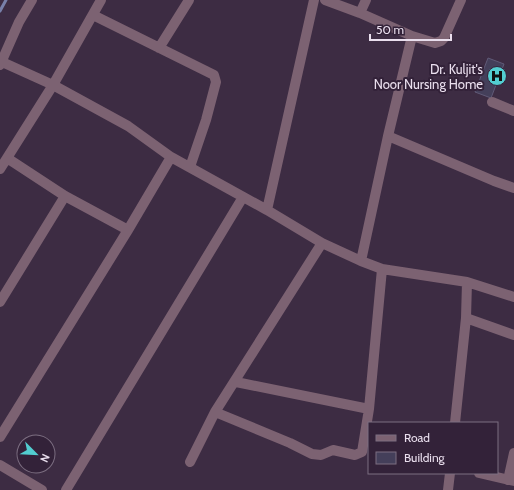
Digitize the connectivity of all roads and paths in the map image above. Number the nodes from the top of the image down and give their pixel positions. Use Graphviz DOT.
graph roads {
  1 [pos="32,0"];
  2 [pos="101,0"];
  3 [pos="188,0"];
  4 [pos="314,0"];
  5 [pos="325,0"];
  6 [pos="366,0"];
  7 [pos="461,0"];
  8 [pos="360,13"];
  9 [pos="93,14"];
  10 [pos="412,36"];
  11 [pos="159,48"];
  12 [pos="0,63"];
  13 [pos="53,85"];
  14 [pos="492,102"];
  15 [pos="514,111"];
  16 [pos="388,136"];
  17 [pos="171,157"];
  18 [pos="7,158"];
  19 [pos="190,167"];
  20 [pos="0,169"];
  21 [pos="514,188"];
  22 [pos="65,196"];
  23 [pos="243,197"];
  24 [pos="267,210"];
  25 [pos="128,230"];
  26 [pos="322,243"];
  27 [pos="361,261"];
  28 [pos="382,269"];
  29 [pos="467,282"];
  30 [pos="514,297"];
  31 [pos="0,302"];
  32 [pos="466,318"];
  33 [pos="514,334"];
  34 [pos="236,382"];
  35 [pos="369,409"];
  36 [pos="216,412"];
  37 [pos="455,422"];
  38 [pos="0,437"];
  39 [pos="514,453"];
  40 [pos="190,462"];
  41 [pos="0,464"];
  42 [pos="450,474"];
  43 [pos="483,474"];
  44 [pos="511,481"];
  45 [pos="42,490"];
  46 [pos="66,490"];
  47 [pos="448,490"];
  1 -- 12 [label="street"];
  2 -- 9 [label="street"];
  3 -- 11 [label="street"];
  4 -- 24 [label="street"];
  5 -- 8 [label="street"];
  6 -- 8 [label="street"];
  7 -- 10 [label="street"];
  8 -- 10 [label="street"];
  9 -- 11 [label="street"];
  9 -- 13 [label="street"];
  10 -- 16 [label="street"];
  11 -- 19 [label="street"];
  12 -- 13 [label="street"];
  13 -- 17 [label="street"];
  13 -- 18 [label="street"];
  14 -- 15 [label="street"];
  16 -- 21 [label="street"];
  16 -- 27 [label="street"];
  17 -- 19 [label="street"];
  17 -- 25 [label="street"];
  18 -- 20 [label="street"];
  18 -- 22 [label="street"];
  19 -- 23 [label="street"];
  22 -- 25 [label="street"];
  22 -- 31 [label="street"];
  23 -- 24 [label="street"];
  23 -- 46 [label="street"];
  24 -- 26 [label="street"];
  25 -- 38 [label="street"];
  26 -- 27 [label="street"];
  26 -- 34 [label="street"];
  27 -- 28 [label="street"];
  28 -- 29 [label="street"];
  28 -- 35 [label="street"];
  29 -- 30 [label="street"];
  29 -- 32 [label="street"];
  32 -- 33 [label="street"];
  32 -- 37 [label="street"];
  34 -- 35 [label="street"];
  34 -- 36 [label="street"];
  35 -- 36 [label="street"];
  36 -- 40 [label="street"];
  39 -- 44 [label="street"];
  41 -- 45 [label="street"];
  42 -- 47 [label="street"];
  43 -- 44 [label="street"];
}
